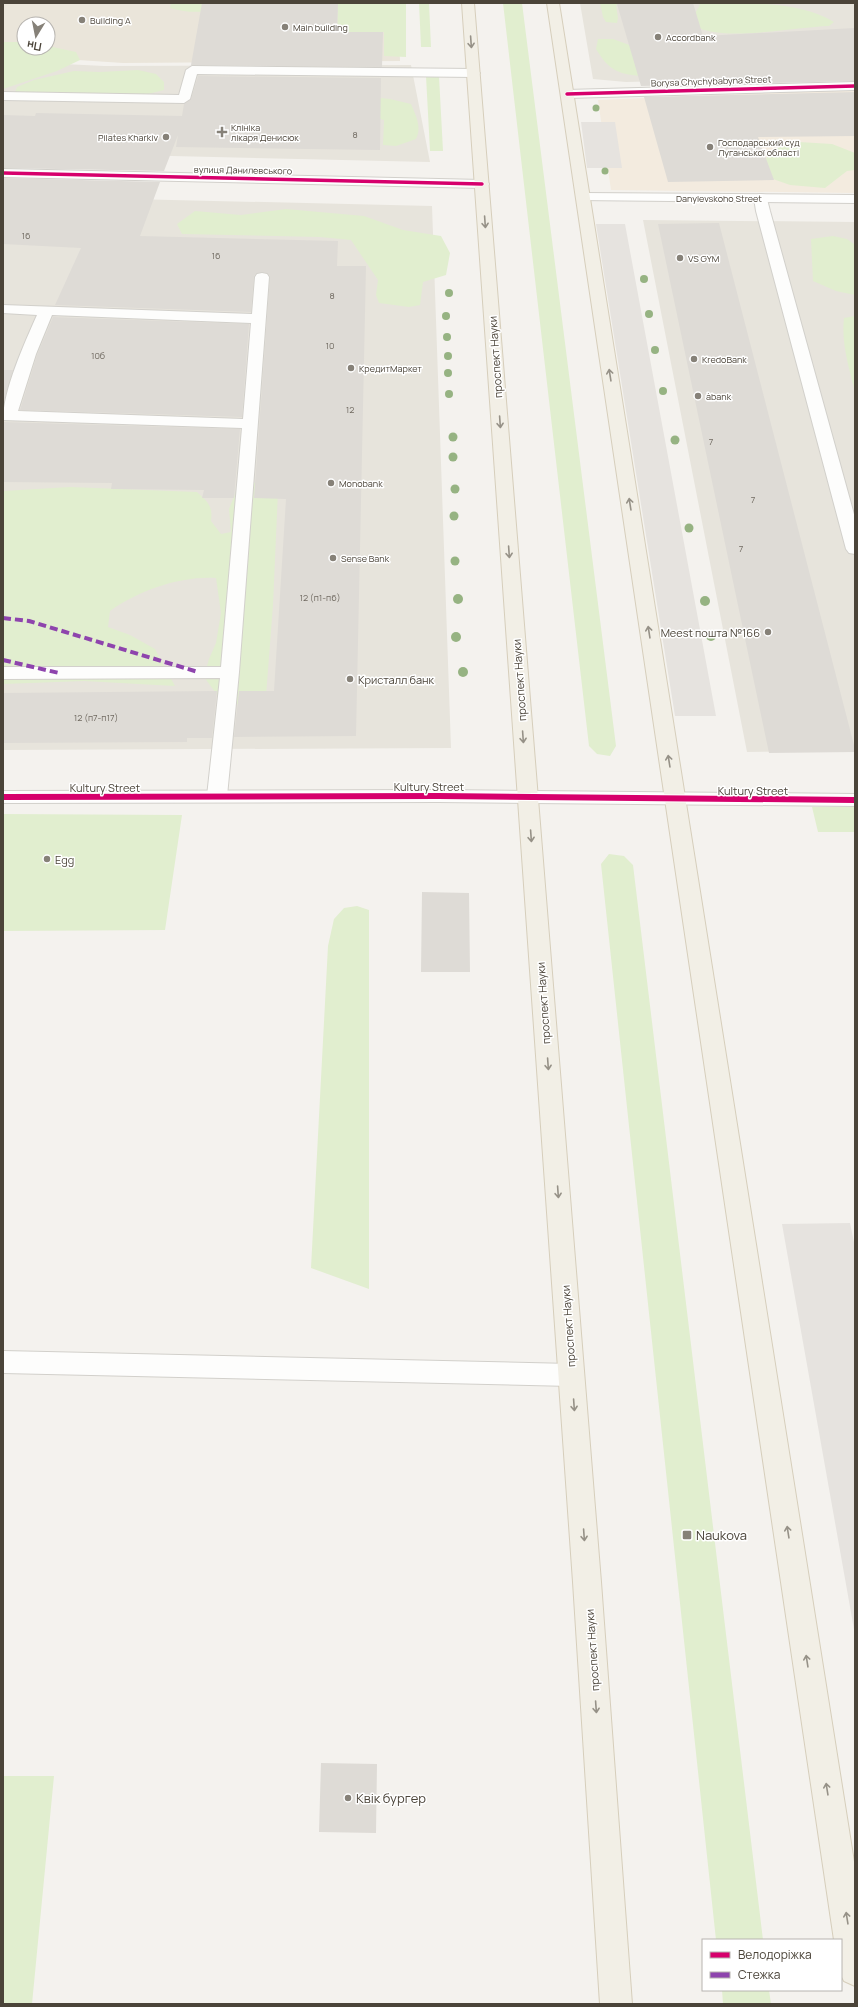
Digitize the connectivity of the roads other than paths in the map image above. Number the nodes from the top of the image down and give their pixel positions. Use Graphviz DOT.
graph roads {
  1 [pos="468,3"];
  2 [pos="553,3"];
  3 [pos="474,73"];
  4 [pos="855,86"];
  5 [pos="567,94"];
  6 [pos="3,96"];
  7 [pos="3,173"];
  8 [pos="482,184"];
  9 [pos="583,197"];
  10 [pos="761,198"];
  11 [pos="855,199"];
  12 [pos="262,277"];
  13 [pos="3,309"];
  14 [pos="46,311"];
  15 [pos="259,318"];
  16 [pos="6,415"];
  17 [pos="250,424"];
  18 [pos="855,549"];
  19 [pos="230,672"];
  20 [pos="3,673"];
  21 [pos="217,796"];
  22 [pos="3,797"];
  23 [pos="528,797"];
  24 [pos="675,799"];
  25 [pos="855,800"];
  26 [pos="3,1362"];
  27 [pos="571,1375"];
  28 [pos="855,1970"];
  29 [pos="616,2004"];
  1 -- 3 [label="main road, проспект Науки, one-way"];
  2 -- 5 [label="main road"];
  3 -- 6 [label="street"];
  3 -- 8 [label="main road, проспект Науки"];
  4 -- 5 [label="street, Borysa Chychybabyna Street"];
  5 -- 9 [label="main road"];
  7 -- 8 [label="street, вулиця Данилевського"];
  8 -- 23 [label="main road, проспект Науки, one-way"];
  9 -- 10 [label="street, Danylevskoho Street"];
  24 -- 9 [label="main road, one-way"];
  10 -- 11 [label="street, Danylevskoho Street"];
  10 -- 18 [label="street"];
  12 -- 15 [label="street"];
  13 -- 14 [label="street"];
  14 -- 15 [label="street"];
  14 -- 16 [label="street"];
  15 -- 17 [label="street"];
  16 -- 17 [label="street"];
  17 -- 19 [label="street"];
  19 -- 20 [label="street"];
  19 -- 21 [label="street"];
  21 -- 22 [label="street, Kultury Street"];
  21 -- 23 [label="street, Kultury Street"];
  23 -- 24 [label="street, Kultury Street"];
  23 -- 27 [label="main road, проспект Науки, one-way"];
  24 -- 25 [label="street, Kultury Street"];
  28 -- 24 [label="main road, one-way"];
  26 -- 27 [label="street"];
  27 -- 29 [label="main road, проспект Науки, one-way"];
}
